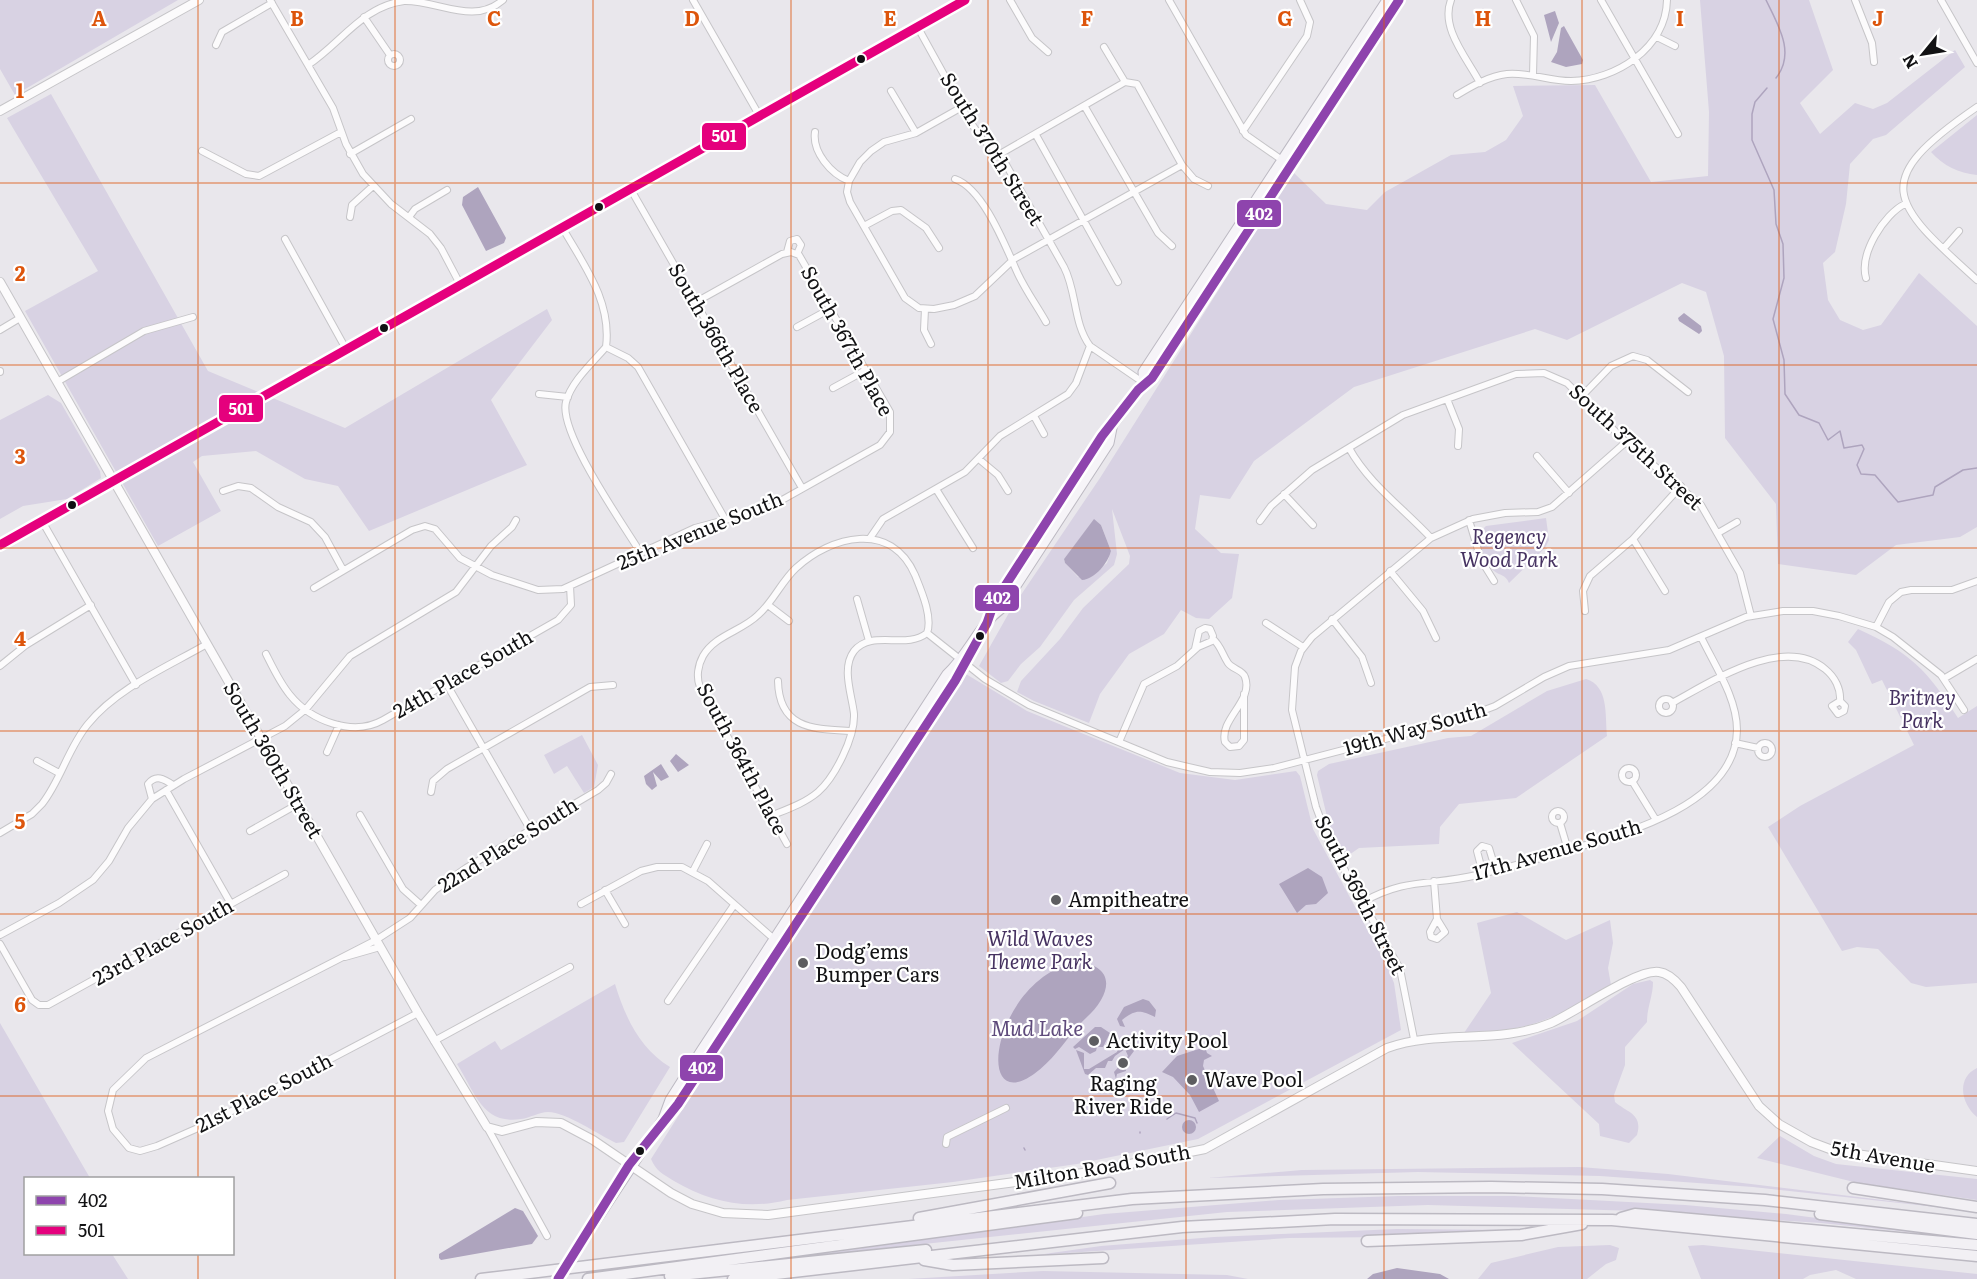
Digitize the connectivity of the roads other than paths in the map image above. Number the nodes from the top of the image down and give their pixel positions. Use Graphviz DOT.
graph roads {
  1 [pos="199,0"];
  2 [pos="503,0"];
  3 [pos="693,0"];
  4 [pos="966,0"];
  5 [pos="1010,0"];
  6 [pos="1169,0"];
  7 [pos="1300,0"];
  8 [pos="1387,0"];
  9 [pos="1399,0"];
  10 [pos="1451,0"];
  11 [pos="1516,0"];
  12 [pos="1601,0"];
  13 [pos="1667,0"];
  14 [pos="1855,0"];
  15 [pos="1941,0"];
  16 [pos="271,1"];
  17 [pos="422,1"];
  18 [pos="436,2"];
  19 [pos="364,17"];
  20 [pos="917,26"];
  21 [pos="1657,37"];
  22 [pos="216,45"];
  23 [pos="1675,46"];
  24 [pos="1104,47"];
  25 [pos="1048,52"];
  26 [pos="390,55"];
  27 [pos="1633,59"];
  28 [pos="1874,62"];
  29 [pos="1977,63"];
  30 [pos="309,64"];
  31 [pos="1533,75"];
  32 [pos="1125,82"];
  33 [pos="1480,82"];
  34 [pos="891,91"];
  35 [pos="1457,95"];
  36 [pos="1325,104"];
  37 [pos="962,107"];
  38 [pos="1085,107"];
  39 [pos="1977,107"];
  40 [pos="0,111"];
  41 [pos="759,115"];
  42 [pos="411,119"];
  43 [pos="1243,131"];
  44 [pos="341,132"];
  45 [pos="815,132"];
  46 [pos="916,134"];
  47 [pos="1678,134"];
  48 [pos="1036,135"];
  49 [pos="202,151"];
  50 [pos="350,154"];
  51 [pos="1000,154"];
  52 [pos="1282,160"];
  53 [pos="1182,165"];
  54 [pos="955,179"];
  55 [pos="849,181"];
  56 [pos="373,186"];
  57 [pos="1208,186"];
  58 [pos="630,188"];
  59 [pos="447,190"];
  60 [pos="1134,192"];
  61 [pos="1905,204"];
  62 [pos="409,217"];
  63 [pos="350,218"];
  64 [pos="1083,220"];
  65 [pos="562,226"];
  66 [pos="864,226"];
  67 [pos="1959,231"];
  68 [pos="285,239"];
  69 [pos="1048,240"];
  70 [pos="1172,246"];
  71 [pos="939,248"];
  72 [pos="1944,248"];
  73 [pos="1014,259"];
  74 [pos="1866,278"];
  75 [pos="1977,280"];
  76 [pos="0,282"];
  77 [pos="1118,282"];
  78 [pos="460,284"];
  79 [pos="696,302"];
  80 [pos="830,309"];
  81 [pos="926,309"];
  82 [pos="193,317"];
  83 [pos="20,318"];
  84 [pos="1046,322"];
  85 [pos="797,327"];
  86 [pos="0,330"];
  87 [pos="930,344"];
  88 [pos="1090,346"];
  89 [pos="606,347"];
  90 [pos="346,349"];
  91 [pos="866,370"];
  92 [pos="57,382"];
  93 [pos="1144,383"];
  94 [pos="833,388"];
  95 [pos="1688,392"];
  96 [pos="539,394"];
  97 [pos="568,397"];
  98 [pos="1581,397"];
  99 [pos="1447,399"];
  100 [pos="1034,416"];
  101 [pos="1044,434"];
  102 [pos="888,436"];
  103 [pos="1626,442"];
  104 [pos="1458,446"];
  105 [pos="1349,448"];
  106 [pos="1536,456"];
  107 [pos="980,460"];
  108 [pos="113,481"];
  109 [pos="1681,486"];
  110 [pos="802,488"];
  111 [pos="936,489"];
  112 [pos="223,491"];
  113 [pos="1008,491"];
  114 [pos="1569,493"];
  115 [pos="1284,494"];
  116 [pos="725,519"];
  117 [pos="516,520"];
  118 [pos="1469,520"];
  119 [pos="42,521"];
  120 [pos="1260,521"];
  121 [pos="1737,522"];
  122 [pos="1313,525"];
  123 [pos="1718,533"];
  124 [pos="870,538"];
  125 [pos="1431,538"];
  126 [pos="1633,539"];
  127 [pos="0,545"];
  128 [pos="973,548"];
  129 [pos="640,552"];
  130 [pos="476,567"];
  131 [pos="343,570"];
  132 [pos="1390,571"];
  133 [pos="1494,581"];
  134 [pos="1977,581"];
  135 [pos="570,586"];
  136 [pos="314,588"];
  137 [pos="1665,591"];
  138 [pos="857,599"];
  139 [pos="768,604"];
  140 [pos="91,605"];
  141 [pos="1585,611"];
  142 [pos="1751,616"];
  143 [pos="1332,619"];
  144 [pos="789,621"];
  145 [pos="1266,623"];
  146 [pos="1876,627"];
  147 [pos="927,633"];
  148 [pos="1436,638"];
  149 [pos="1701,638"];
  150 [pos="1213,639"];
  151 [pos="869,640"];
  152 [pos="207,644"];
  153 [pos="1303,647"];
  154 [pos="1195,649"];
  155 [pos="266,654"];
  156 [pos="1977,659"];
  157 [pos="961,662"];
  158 [pos="0,666"];
  159 [pos="1720,677"];
  160 [pos="1945,678"];
  161 [pos="778,681"];
  162 [pos="446,683"];
  163 [pos="1371,683"];
  164 [pos="136,685"];
  165 [pos="613,685"];
  166 [pos="1244,694"];
  167 [pos="1840,701"];
  168 [pos="1672,703"];
  169 [pos="306,709"];
  170 [pos="1964,710"];
  171 [pos="339,725"];
  172 [pos="852,731"];
  173 [pos="261,739"];
  174 [pos="1119,742"];
  175 [pos="1735,743"];
  176 [pos="483,748"];
  177 [pos="1758,748"];
  178 [pos="327,752"];
  179 [pos="1304,760"];
  180 [pos="37,761"];
  181 [pos="59,773"];
  182 [pos="611,774"];
  183 [pos="1632,781"];
  184 [pos="173,785"];
  185 [pos="166,790"];
  186 [pos="432,792"];
  187 [pos="152,799"];
  188 [pos="298,804"];
  189 [pos="360,815"];
  190 [pos="773,815"];
  191 [pos="1656,820"];
  192 [pos="1560,823"];
  193 [pos="531,829"];
  194 [pos="250,831"];
  195 [pos="0,833"];
  196 [pos="707,844"];
  197 [pos="787,844"];
  198 [pos="1568,850"];
  199 [pos="693,871"];
  200 [pos="1496,871"];
  201 [pos="285,874"];
  202 [pos="1483,874"];
  203 [pos="1434,881"];
  204 [pos="605,890"];
  205 [pos="1363,902"];
  206 [pos="231,904"];
  207 [pos="581,904"];
  208 [pos="421,905"];
  209 [pos="734,905"];
  210 [pos="1437,919"];
  211 [pos="625,924"];
  212 [pos="0,935"];
  213 [pos="774,939"];
  214 [pos="0,944"];
  215 [pos="378,944"];
  216 [pos="570,967"];
  217 [pos="759,977"];
  218 [pos="668,1001"];
  219 [pos="418,1013"];
  220 [pos="1414,1039"];
  221 [pos="434,1041"];
  222 [pos="1742,1080"];
  223 [pos="1006,1108"];
  224 [pos="663,1119"];
  225 [pos="487,1127"];
  226 [pos="113,1129"];
  227 [pos="946,1144"];
  228 [pos="631,1165"];
  229 [pos="1977,1171"];
  230 [pos="1110,1183"];
  231 [pos="1853,1188"];
  232 [pos="1126,1200"];
  233 [pos="1766,1200"];
  234 [pos="1977,1207"];
  235 [pos="1606,1220"];
  236 [pos="1977,1224"];
  237 [pos="1977,1234"];
  238 [pos="548,1236"];
  239 [pos="816,1237"];
  240 [pos="1367,1241"];
  241 [pos="1977,1245"];
  242 [pos="979,1249"];
  243 [pos="1977,1256"];
  244 [pos="912,1258"];
  245 [pos="1103,1258"];
  246 [pos="481,1279"];
  247 [pos="558,1279"];
  248 [pos="588,1279"];
  249 [pos="639,1279"];
  250 [pos="733,1279"];
  1 -- 40 [label="street"];
  2 -- 18 [label="street"];
  3 -- 41 [label="street"];
  4 -- 20 [label="street"];
  5 -- 25 [label="street"];
  6 -- 43 [label="street"];
  7 -- 43 [label="street"];
  8 -- 36 [label="main road"];
  9 -- 36 [label="main road"];
  10 -- 33 [label="street"];
  11 -- 31 [label="street"];
  12 -- 27 [label="street"];
  13 -- 21 [label="street"];
  14 -- 28 [label="street"];
  15 -- 29 [label="street"];
  16 -- 22 [label="street"];
  16 -- 30 [label="street"];
  17 -- 18 [label="street"];
  17 -- 19 [label="street"];
  19 -- 26 [label="street"];
  19 -- 30 [label="street"];
  20 -- 37 [label="street, South 370th Street"];
  20 -- 41 [label="street"];
  21 -- 23 [label="street"];
  21 -- 27 [label="street"];
  24 -- 32 [label="street"];
  27 -- 31 [label="street"];
  27 -- 47 [label="street"];
  30 -- 44 [label="street"];
  31 -- 33 [label="street"];
  32 -- 38 [label="street"];
  32 -- 53 [label="street"];
  33 -- 35 [label="street"];
  34 -- 46 [label="street"];
  36 -- 52 [label="main road"];
  36 -- 93 [label="main road"];
  37 -- 46 [label="street"];
  37 -- 51 [label="street, South 370th Street"];
  38 -- 48 [label="street"];
  38 -- 60 [label="street"];
  39 -- 61 [label="street"];
  41 -- 58 [label="street"];
  42 -- 50 [label="street"];
  43 -- 52 [label="street"];
  44 -- 49 [label="street"];
  44 -- 50 [label="street"];
  45 -- 55 [label="street"];
  46 -- 55 [label="street"];
  48 -- 51 [label="street"];
  48 -- 64 [label="street"];
  50 -- 56 [label="street"];
  51 -- 69 [label="street, South 370th Street"];
  52 -- 93 [label="main road"];
  53 -- 57 [label="street"];
  53 -- 60 [label="street"];
  54 -- 73 [label="street"];
  55 -- 66 [label="street"];
  56 -- 62 [label="street"];
  56 -- 63 [label="street"];
  58 -- 65 [label="street"];
  58 -- 79 [label="street, South 366th Place"];
  59 -- 62 [label="street"];
  60 -- 64 [label="street"];
  60 -- 70 [label="street"];
  61 -- 72 [label="street"];
  61 -- 74 [label="street"];
  62 -- 78 [label="street"];
  64 -- 69 [label="street"];
  64 -- 77 [label="street"];
  65 -- 78 [label="street"];
  65 -- 89 [label="street"];
  66 -- 71 [label="street"];
  66 -- 81 [label="street"];
  67 -- 72 [label="street"];
  68 -- 90 [label="street"];
  69 -- 73 [label="street"];
  69 -- 88 [label="street, South 370th Street"];
  72 -- 75 [label="street"];
  73 -- 81 [label="street"];
  73 -- 84 [label="street"];
  76 -- 83 [label="street, South 360th Street"];
  78 -- 90 [label="street"];
  79 -- 80 [label="street, South 367th Place"];
  79 -- 110 [label="street, South 366th Place"];
  80 -- 85 [label="street"];
  80 -- 91 [label="street, South 367th Place"];
  81 -- 87 [label="street"];
  82 -- 92 [label="street"];
  83 -- 86 [label="street"];
  83 -- 92 [label="street, South 360th Street"];
  88 -- 93 [label="street"];
  88 -- 100 [label="street"];
  89 -- 97 [label="street"];
  89 -- 116 [label="street"];
  90 -- 108 [label="street"];
  91 -- 94 [label="street"];
  91 -- 102 [label="street, South 367th Place"];
  92 -- 108 [label="street, South 360th Street"];
  93 -- 157 [label="main road"];
  95 -- 98 [label="street"];
  96 -- 97 [label="street"];
  97 -- 129 [label="street"];
  98 -- 99 [label="street, South 375th Street"];
  98 -- 103 [label="street, South 375th Street"];
  99 -- 104 [label="street"];
  99 -- 105 [label="street"];
  100 -- 101 [label="street"];
  100 -- 107 [label="street"];
  102 -- 110 [label="street, 25th Avenue South"];
  103 -- 109 [label="street, South 375th Street"];
  103 -- 114 [label="street"];
  105 -- 115 [label="street"];
  105 -- 125 [label="street"];
  106 -- 114 [label="street"];
  107 -- 111 [label="street"];
  107 -- 113 [label="street"];
  108 -- 119 [label="street"];
  108 -- 152 [label="street, South 360th Street"];
  109 -- 123 [label="street, South 375th Street"];
  109 -- 126 [label="street"];
  110 -- 116 [label="street, 25th Avenue South"];
  111 -- 124 [label="street"];
  111 -- 128 [label="street"];
  112 -- 131 [label="street"];
  114 -- 118 [label="street"];
  115 -- 120 [label="street"];
  115 -- 122 [label="street"];
  116 -- 129 [label="street, 25th Avenue South"];
  117 -- 130 [label="street"];
  118 -- 125 [label="street"];
  118 -- 133 [label="street"];
  119 -- 127 [label="street"];
  119 -- 140 [label="street"];
  121 -- 123 [label="street"];
  123 -- 142 [label="street, South 375th Street"];
  124 -- 139 [label="street"];
  124 -- 147 [label="street"];
  125 -- 132 [label="street"];
  126 -- 137 [label="street"];
  126 -- 141 [label="street"];
  129 -- 135 [label="street, 25th Avenue South"];
  130 -- 131 [label="street, 25th Avenue South"];
  130 -- 135 [label="street, 25th Avenue South"];
  130 -- 169 [label="street"];
  131 -- 136 [label="street"];
  132 -- 143 [label="street"];
  132 -- 148 [label="street"];
  134 -- 146 [label="street"];
  135 -- 162 [label="street, 24th Place South"];
  138 -- 151 [label="street"];
  139 -- 144 [label="street"];
  139 -- 190 [label="street, South 364th Place"];
  140 -- 158 [label="street"];
  140 -- 164 [label="street"];
  142 -- 146 [label="street, 19th Way South"];
  142 -- 149 [label="street, 19th Way South"];
  143 -- 153 [label="street"];
  143 -- 163 [label="street"];
  145 -- 153 [label="street"];
  146 -- 160 [label="street, 19th Way South"];
  147 -- 151 [label="street"];
  147 -- 157 [label="street"];
  149 -- 159 [label="street"];
  149 -- 179 [label="street, 19th Way South"];
  150 -- 154 [label="street"];
  150 -- 154 [label="street"];
  150 -- 166 [label="street"];
  151 -- 172 [label="street"];
  152 -- 164 [label="street"];
  152 -- 173 [label="street, South 360th Street"];
  153 -- 179 [label="street, South 369th Street"];
  154 -- 174 [label="street"];
  155 -- 169 [label="street, 24th Place South"];
  156 -- 160 [label="street"];
  157 -- 174 [label="street, 19th Way South"];
  157 -- 213 [label="main road"];
  157 -- 217 [label="main road"];
  159 -- 167 [label="street"];
  159 -- 168 [label="street"];
  159 -- 175 [label="street"];
  160 -- 170 [label="street, 19th Way South"];
  161 -- 172 [label="street"];
  162 -- 171 [label="street, 24th Place South"];
  162 -- 176 [label="street"];
  164 -- 181 [label="street"];
  165 -- 176 [label="street"];
  166 -- 166 [label="street"];
  169 -- 171 [label="street, 24th Place South"];
  169 -- 173 [label="street"];
  171 -- 178 [label="street"];
  172 -- 190 [label="street"];
  173 -- 184 [label="street"];
  173 -- 188 [label="street, South 360th Street"];
  174 -- 179 [label="street, 19th Way South"];
  175 -- 177 [label="street"];
  175 -- 191 [label="street, 17th Avenue South"];
  176 -- 186 [label="street"];
  176 -- 193 [label="street"];
  179 -- 205 [label="street, South 369th Street"];
  180 -- 181 [label="street"];
  181 -- 195 [label="street"];
  182 -- 193 [label="street, 22nd Place South"];
  183 -- 191 [label="street"];
  184 -- 185 [label="street"];
  184 -- 187 [label="street"];
  185 -- 187 [label="street"];
  185 -- 206 [label="street"];
  187 -- 212 [label="street"];
  188 -- 194 [label="street"];
  188 -- 215 [label="street, South 360th Street"];
  189 -- 208 [label="street"];
  190 -- 197 [label="street, South 364th Place"];
  191 -- 198 [label="street, 17th Avenue South"];
  192 -- 198 [label="street"];
  193 -- 208 [label="street, 22nd Place South"];
  196 -- 199 [label="street"];
  198 -- 200 [label="street, 17th Avenue South"];
  199 -- 204 [label="street"];
  199 -- 209 [label="street"];
  200 -- 202 [label="street, 17th Avenue South"];
  200 -- 202 [label="street"];
  201 -- 206 [label="street, 23rd Place South"];
  202 -- 203 [label="street, 17th Avenue South"];
  203 -- 205 [label="street, 17th Avenue South"];
  203 -- 210 [label="street"];
  204 -- 207 [label="street"];
  204 -- 211 [label="street"];
  205 -- 220 [label="street, South 369th Street"];
  206 -- 214 [label="street, 23rd Place South"];
  208 -- 215 [label="street, 22nd Place South"];
  209 -- 213 [label="street"];
  209 -- 218 [label="street"];
  213 -- 217 [label="main road"];
  213 -- 224 [label="main road"];
  215 -- 219 [label="street, South 360th Street"];
  215 -- 226 [label="street, 22nd Place South"];
  216 -- 221 [label="street"];
  217 -- 224 [label="main road"];
  219 -- 221 [label="street, South 360th Street"];
  219 -- 226 [label="street, 21st Place South"];
  220 -- 222 [label="street, Milton Road South"];
  220 -- 228 [label="street, Milton Road South"];
  221 -- 225 [label="street, South 360th Street"];
  222 -- 229 [label="street, 5th Avenue"];
  223 -- 227 [label="street"];
  224 -- 228 [label="main road"];
  225 -- 228 [label="street, Milton Road South"];
  225 -- 238 [label="street, South 360th Street"];
  228 -- 247 [label="main road, bridge"];
  230 -- 239 [label="highway"];
  231 -- 234 [label="highway"];
  232 -- 233 [label="highway"];
  232 -- 239 [label="highway"];
  232 -- 248 [label="highway"];
  233 -- 236 [label="highway"];
  233 -- 237 [label="highway"];
  235 -- 240 [label="highway"];
  235 -- 241 [label="highway"];
  235 -- 242 [label="highway"];
  235 -- 243 [label="highway"];
  239 -- 246 [label="highway"];
  242 -- 244 [label="highway"];
  242 -- 249 [label="highway"];
  244 -- 245 [label="highway"];
  244 -- 250 [label="highway"];
}
